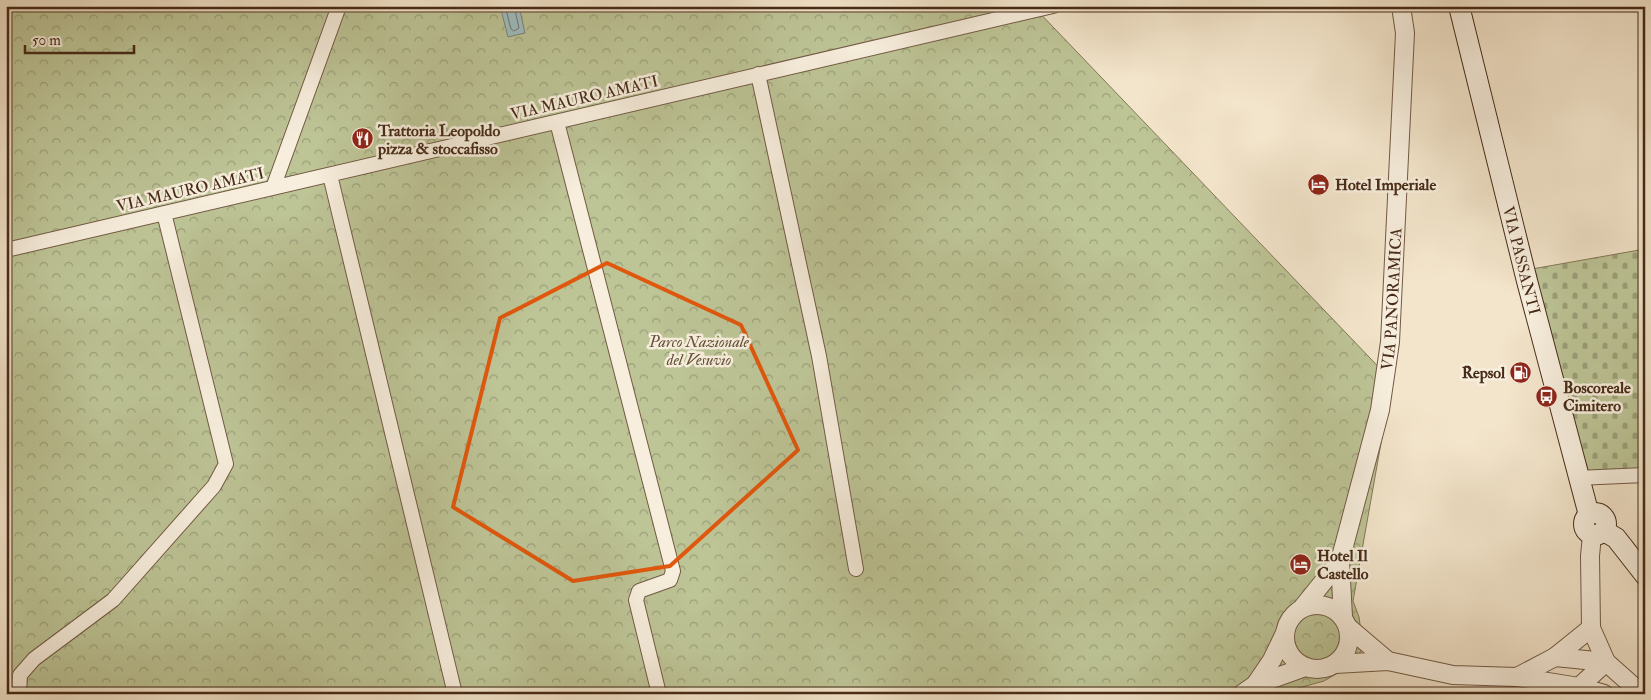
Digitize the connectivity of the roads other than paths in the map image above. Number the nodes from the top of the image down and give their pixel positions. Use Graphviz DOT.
graph roads {
  1 [pos="339,6"];
  2 [pos="1053,6"];
  3 [pos="1401,6"];
  4 [pos="1414,6"];
  5 [pos="1459,6"];
  6 [pos="1405,33"];
  7 [pos="758,74"];
  8 [pos="557,122"];
  9 [pos="330,174"];
  10 [pos="273,188"];
  11 [pos="164,213"];
  12 [pos="6,250"];
  13 [pos="1645,475"];
  14 [pos="1577,478"];
  15 [pos="1598,533"];
  16 [pos="1340,560"];
  17 [pos="856,569"];
  18 [pos="1645,575"];
  19 [pos="1303,608"];
  20 [pos="1345,622"];
  21 [pos="1591,628"];
  22 [pos="1285,633"];
  23 [pos="1555,657"];
  24 [pos="1388,661"];
  25 [pos="1606,662"];
  26 [pos="1335,664"];
  27 [pos="1304,667"];
  28 [pos="1517,678"];
  29 [pos="1579,687"];
  30 [pos="1248,689"];
  31 [pos="20,694"];
  32 [pos="455,694"];
  33 [pos="659,694"];
  34 [pos="1604,694"];
  35 [pos="1642,694"];
  1 -- 10 [label="street"];
  2 -- 7 [label="street, VIA MAURO AMATI"];
  3 -- 6 [label="street, VIA PANORAMICA"];
  4 -- 6 [label="street, VIA PANORAMICA"];
  5 -- 14 [label="main road, VIA PASSANTI"];
  6 -- 16 [label="street, VIA PANORAMICA"];
  7 -- 8 [label="street, VIA MAURO AMATI"];
  7 -- 17 [label="street"];
  8 -- 9 [label="street, VIA MAURO AMATI"];
  8 -- 33 [label="street"];
  9 -- 10 [label="street, VIA MAURO AMATI"];
  9 -- 32 [label="street"];
  10 -- 11 [label="street, VIA MAURO AMATI"];
  11 -- 12 [label="street, VIA MAURO AMATI"];
  11 -- 31 [label="street"];
  13 -- 14 [label="street"];
  14 -- 15 [label="main road, VIA PASSANTI"];
  15 -- 18 [label="main road"];
  15 -- 21 [label="street"];
  16 -- 19 [label="street, VIA PANORAMICA"];
  16 -- 20 [label="street, VIA PANORAMICA"];
  19 -- 20 [label="street"];
  19 -- 22 [label="street, VIA PANORAMICA"];
  20 -- 24 [label="street"];
  20 -- 26 [label="street, VIA PANORAMICA"];
  21 -- 23 [label="street"];
  21 -- 25 [label="street"];
  22 -- 27 [label="street"];
  22 -- 30 [label="street, VIA PANORAMICA"];
  23 -- 25 [label="street"];
  23 -- 28 [label="street"];
  24 -- 26 [label="street, VIA PANORAMICA"];
  24 -- 28 [label="street"];
  25 -- 29 [label="street"];
  25 -- 35 [label="street"];
  26 -- 27 [label="street, VIA PANORAMICA"];
  27 -- 30 [label="street, VIA PANORAMICA"];
  28 -- 29 [label="street"];
  29 -- 34 [label="street"];
}
